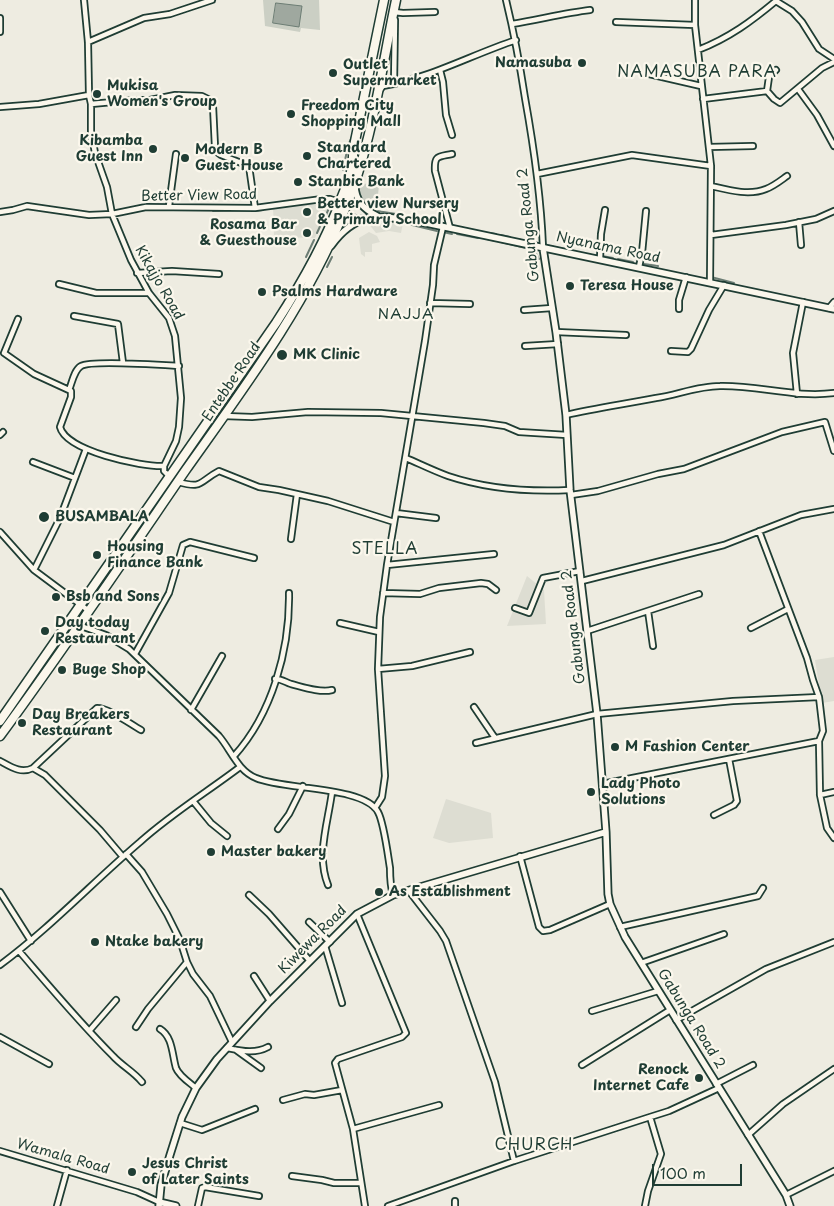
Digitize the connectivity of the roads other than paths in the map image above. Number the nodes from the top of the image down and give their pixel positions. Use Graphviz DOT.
graph roads {
  1 [pos="84,0"];
  2 [pos="212,0"];
  3 [pos="384,0"];
  4 [pos="506,0"];
  5 [pos="695,0"];
  6 [pos="396,1"];
  7 [pos="777,1"];
  8 [pos="590,10"];
  9 [pos="394,12"];
  10 [pos="435,12"];
  11 [pos="0,18"];
  12 [pos="616,22"];
  13 [pos="512,24"];
  14 [pos="695,25"];
  15 [pos="0,32"];
  16 [pos="516,40"];
  17 [pos="88,42"];
  18 [pos="698,50"];
  19 [pos="834,60"];
  20 [pos="440,70"];
  21 [pos="776,70"];
  22 [pos="649,74"];
  23 [pos="394,84"];
  24 [pos="701,86"];
  25 [pos="798,89"];
  26 [pos="767,91"];
  27 [pos="378,92"];
  28 [pos="89,95"];
  29 [pos="703,99"];
  30 [pos="91,104"];
  31 [pos="0,107"];
  32 [pos="452,135"];
  33 [pos="753,146"];
  34 [pos="834,146"];
  35 [pos="709,147"];
  36 [pos="176,154"];
  37 [pos="452,154"];
  38 [pos="711,166"];
  39 [pos="537,174"];
  40 [pos="787,176"];
  41 [pos="356,178"];
  42 [pos="710,186"];
  43 [pos="340,202"];
  44 [pos="169,206"];
  45 [pos="255,208"];
  46 [pos="605,210"];
  47 [pos="646,211"];
  48 [pos="834,211"];
  49 [pos="0,212"];
  50 [pos="112,214"];
  51 [pos="376,216"];
  52 [pos="800,222"];
  53 [pos="443,226"];
  54 [pos="450,228"];
  55 [pos="711,235"];
  56 [pos="801,245"];
  57 [pos="543,248"];
  58 [pos="326,254"];
  59 [pos="600,259"];
  60 [pos="639,267"];
  61 [pos="137,273"];
  62 [pos="219,274"];
  63 [pos="686,277"];
  64 [pos="710,282"];
  65 [pos="59,284"];
  66 [pos="724,285"];
  67 [pos="149,293"];
  68 [pos="803,302"];
  69 [pos="834,302"];
  70 [pos="430,303"];
  71 [pos="470,304"];
  72 [pos="552,308"];
  73 [pos="679,309"];
  74 [pos="832,309"];
  75 [pos="524,310"];
  76 [pos="74,316"];
  77 [pos="18,319"];
  78 [pos="556,332"];
  79 [pos="626,335"];
  80 [pos="558,344"];
  81 [pos="525,346"];
  82 [pos="670,350"];
  83 [pos="123,363"];
  84 [pos="179,366"];
  85 [pos="69,390"];
  86 [pos="834,393"];
  87 [pos="797,394"];
  88 [pos="413,415"];
  89 [pos="224,416"];
  90 [pos="566,416"];
  91 [pos="567,434"];
  92 [pos="86,449"];
  93 [pos="834,451"];
  94 [pos="406,458"];
  95 [pos="33,462"];
  96 [pos="164,466"];
  97 [pos="170,477"];
  98 [pos="75,478"];
  99 [pos="178,482"];
  100 [pos="571,492"];
  101 [pos="297,494"];
  102 [pos="834,509"];
  103 [pos="396,513"];
  104 [pos="436,518"];
  105 [pos="394,522"];
  106 [pos="759,531"];
  107 [pos="0,532"];
  108 [pos="291,539"];
  109 [pos="494,554"];
  110 [pos="254,558"];
  111 [pos="387,565"];
  112 [pos="34,570"];
  113 [pos="580,570"];
  114 [pos="582,581"];
  115 [pos="496,590"];
  116 [pos="289,593"];
  117 [pos="383,593"];
  118 [pos="699,594"];
  119 [pos="80,604"];
  120 [pos="515,608"];
  121 [pos="788,609"];
  122 [pos="89,611"];
  123 [pos="648,611"];
  124 [pos="68,622"];
  125 [pos="340,623"];
  126 [pos="78,628"];
  127 [pos="751,628"];
  128 [pos="587,631"];
  129 [pos="379,632"];
  130 [pos="653,646"];
  131 [pos="470,652"];
  132 [pos="134,654"];
  133 [pos="222,656"];
  134 [pos="378,669"];
  135 [pos="275,679"];
  136 [pos="332,690"];
  137 [pos="819,697"];
  138 [pos="474,706"];
  139 [pos="191,710"];
  140 [pos="597,714"];
  141 [pos="0,720"];
  142 [pos="141,730"];
  143 [pos="0,736"];
  144 [pos="494,738"];
  145 [pos="819,741"];
  146 [pos="476,743"];
  147 [pos="234,756"];
  148 [pos="729,759"];
  149 [pos="0,761"];
  150 [pos="240,767"];
  151 [pos="33,768"];
  152 [pos="602,784"];
  153 [pos="303,786"];
  154 [pos="332,792"];
  155 [pos="834,792"];
  156 [pos="820,795"];
  157 [pos="193,801"];
  158 [pos="375,808"];
  159 [pos="714,815"];
  160 [pos="278,829"];
  161 [pos="606,832"];
  162 [pos="227,836"];
  163 [pos="834,838"];
  164 [pos="124,855"];
  165 [pos="520,856"];
  166 [pos="328,885"];
  167 [pos="763,888"];
  168 [pos="409,891"];
  169 [pos="0,892"];
  170 [pos="248,895"];
  171 [pos="393,895"];
  172 [pos="610,904"];
  173 [pos="357,914"];
  174 [pos="309,922"];
  175 [pos="620,927"];
  176 [pos="724,934"];
  177 [pos="30,942"];
  178 [pos="834,942"];
  179 [pos="328,944"];
  180 [pos="19,951"];
  181 [pos="310,961"];
  182 [pos="187,962"];
  183 [pos="641,963"];
  184 [pos="0,965"];
  185 [pos="254,976"];
  186 [pos="658,991"];
  187 [pos="116,1000"];
  188 [pos="270,1001"];
  189 [pos="342,1003"];
  190 [pos="670,1010"];
  191 [pos="592,1011"];
  192 [pos="676,1020"];
  193 [pos="136,1027"];
  194 [pos="160,1029"];
  195 [pos="90,1030"];
  196 [pos="0,1037"];
  197 [pos="232,1042"];
  198 [pos="268,1047"];
  199 [pos="227,1048"];
  200 [pos="234,1050"];
  201 [pos="49,1064"];
  202 [pos="582,1065"];
  203 [pos="753,1065"];
  204 [pos="262,1068"];
  205 [pos="834,1069"];
  206 [pos="142,1082"];
  207 [pos="718,1086"];
  208 [pos="196,1088"];
  209 [pos="342,1090"];
  210 [pos="283,1100"];
  211 [pos="439,1105"];
  212 [pos="255,1108"];
  213 [pos="650,1117"];
  214 [pos="180,1124"];
  215 [pos="354,1129"];
  216 [pos="748,1135"];
  217 [pos="0,1151"];
  218 [pos="514,1161"];
  219 [pos="67,1170"];
  220 [pos="834,1171"];
  221 [pos="292,1176"];
  222 [pos="361,1183"];
  223 [pos="786,1195"];
  224 [pos="259,1196"];
  225 [pos="159,1204"];
  226 [pos="57,1206"];
  227 [pos="176,1206"];
  228 [pos="198,1206"];
  229 [pos="364,1206"];
  230 [pos="388,1206"];
  231 [pos="645,1206"];
  232 [pos="790,1206"];
  1 -- 17 [label="street, Kikajjo Road"];
  2 -- 17 [label="street"];
  3 -- 43 [label="main road, Entebbe Road"];
  4 -- 13 [label="street, Gabunga Road 2"];
  5 -- 14 [label="street"];
  6 -- 9 [label="street"];
  6 -- 27 [label="main road, Entebbe Road"];
  7 -- 18 [label="street"];
  7 -- 19 [label="street"];
  8 -- 13 [label="street"];
  9 -- 10 [label="street"];
  9 -- 23 [label="street"];
  11 -- 15 [label="street"];
  12 -- 14 [label="street"];
  13 -- 16 [label="street, Gabunga Road 2"];
  14 -- 18 [label="street"];
  16 -- 20 [label="street"];
  16 -- 39 [label="street, Gabunga Road 2"];
  17 -- 28 [label="street, Kikajjo Road"];
  18 -- 24 [label="street"];
  19 -- 25 [label="street"];
  20 -- 23 [label="street"];
  20 -- 32 [label="street"];
  21 -- 26 [label="street"];
  22 -- 24 [label="street"];
  23 -- 27 [label="street"];
  24 -- 29 [label="street"];
  25 -- 26 [label="street"];
  25 -- 34 [label="street"];
  26 -- 29 [label="street"];
  27 -- 41 [label="main road, Entebbe Road"];
  28 -- 30 [label="street, Kikajjo Road"];
  28 -- 31 [label="street"];
  29 -- 35 [label="street"];
  30 -- 45 [label="street"];
  30 -- 50 [label="street, Kikajjo Road"];
  33 -- 35 [label="street"];
  35 -- 38 [label="street"];
  36 -- 44 [label="street"];
  37 -- 54 [label="street"];
  38 -- 39 [label="street"];
  38 -- 42 [label="street"];
  39 -- 57 [label="street, Gabunga Road 2"];
  40 -- 42 [label="street"];
  41 -- 51 [label="street"];
  41 -- 58 [label="main road, Entebbe Road"];
  42 -- 55 [label="street"];
  43 -- 45 [label="street, Better View Road"];
  43 -- 97 [label="main road, Entebbe Road"];
  44 -- 45 [label="street, Better View Road"];
  44 -- 50 [label="street, Better View Road"];
  46 -- 59 [label="street"];
  47 -- 60 [label="street"];
  48 -- 52 [label="street"];
  49 -- 50 [label="street, Better View Road"];
  50 -- 61 [label="street, Kikajjo Road"];
  51 -- 53 [label="street, Nyanama Road"];
  51 -- 58 [label="street, Nyanama Road"];
  52 -- 55 [label="street"];
  52 -- 56 [label="street"];
  53 -- 54 [label="street, Nyanama Road"];
  53 -- 70 [label="street"];
  54 -- 57 [label="street, Nyanama Road"];
  55 -- 64 [label="street"];
  57 -- 59 [label="street, Nyanama Road"];
  57 -- 72 [label="street, Gabunga Road 2"];
  58 -- 89 [label="main road, Entebbe Road"];
  59 -- 60 [label="street, Nyanama Road"];
  60 -- 63 [label="street, Nyanama Road"];
  61 -- 62 [label="street"];
  61 -- 67 [label="street, Kikajjo Road"];
  63 -- 64 [label="street, Nyanama Road"];
  63 -- 73 [label="street"];
  64 -- 66 [label="street, Nyanama Road"];
  65 -- 67 [label="street"];
  66 -- 68 [label="street, Nyanama Road"];
  66 -- 82 [label="street"];
  67 -- 84 [label="street, Kikajjo Road"];
  68 -- 74 [label="street, Nyanama Road"];
  68 -- 87 [label="street"];
  69 -- 74 [label="street"];
  70 -- 71 [label="street"];
  70 -- 88 [label="street"];
  72 -- 75 [label="street"];
  72 -- 78 [label="street, Gabunga Road 2"];
  76 -- 83 [label="street"];
  77 -- 85 [label="street"];
  78 -- 79 [label="street"];
  78 -- 80 [label="street, Gabunga Road 2"];
  80 -- 81 [label="street"];
  80 -- 90 [label="street, Gabunga Road 2"];
  83 -- 84 [label="street"];
  83 -- 85 [label="street"];
  84 -- 96 [label="street, Kikajjo Road"];
  85 -- 92 [label="street"];
  86 -- 87 [label="street"];
  87 -- 90 [label="street"];
  88 -- 89 [label="street"];
  88 -- 91 [label="street"];
  88 -- 94 [label="street"];
  89 -- 99 [label="main road, Entebbe Road"];
  90 -- 91 [label="street, Gabunga Road 2"];
  91 -- 100 [label="street, Gabunga Road 2"];
  92 -- 96 [label="street"];
  92 -- 98 [label="street"];
  93 -- 100 [label="street"];
  94 -- 100 [label="street"];
  94 -- 103 [label="street"];
  95 -- 98 [label="street"];
  96 -- 97 [label="street"];
  97 -- 119 [label="main road, Entebbe Road"];
  98 -- 112 [label="street"];
  99 -- 101 [label="street"];
  99 -- 122 [label="main road, Entebbe Road"];
  100 -- 113 [label="street, Gabunga Road 2"];
  101 -- 105 [label="street"];
  101 -- 108 [label="street"];
  102 -- 106 [label="street"];
  103 -- 104 [label="street"];
  103 -- 105 [label="street"];
  105 -- 111 [label="street"];
  106 -- 114 [label="street"];
  106 -- 121 [label="street"];
  107 -- 112 [label="street"];
  109 -- 111 [label="street"];
  110 -- 132 [label="street"];
  111 -- 117 [label="street"];
  112 -- 119 [label="street"];
  113 -- 114 [label="street, Gabunga Road 2"];
  113 -- 120 [label="street"];
  114 -- 128 [label="street, Gabunga Road 2"];
  115 -- 117 [label="street"];
  116 -- 135 [label="street"];
  117 -- 129 [label="street"];
  118 -- 123 [label="street"];
  119 -- 122 [label="street"];
  119 -- 124 [label="main road, Entebbe Road"];
  121 -- 127 [label="street"];
  121 -- 137 [label="street"];
  122 -- 126 [label="main road, Entebbe Road"];
  123 -- 128 [label="street"];
  123 -- 130 [label="street"];
  124 -- 126 [label="street"];
  124 -- 141 [label="main road, Entebbe Road"];
  125 -- 129 [label="street"];
  126 -- 132 [label="street"];
  126 -- 143 [label="main road, Entebbe Road"];
  128 -- 140 [label="street, Gabunga Road 2"];
  129 -- 134 [label="street"];
  131 -- 134 [label="street"];
  132 -- 139 [label="street"];
  133 -- 139 [label="street"];
  134 -- 158 [label="street"];
  135 -- 136 [label="street"];
  135 -- 147 [label="street"];
  137 -- 140 [label="street"];
  137 -- 145 [label="street"];
  138 -- 144 [label="street"];
  139 -- 147 [label="street"];
  140 -- 144 [label="street"];
  140 -- 152 [label="street, Gabunga Road 2"];
  142 -- 151 [label="street"];
  144 -- 146 [label="street"];
  145 -- 148 [label="street"];
  145 -- 156 [label="street"];
  147 -- 150 [label="street"];
  148 -- 152 [label="street"];
  148 -- 159 [label="street"];
  149 -- 151 [label="street"];
  150 -- 153 [label="street"];
  150 -- 157 [label="street"];
  151 -- 164 [label="street"];
  152 -- 161 [label="street, Gabunga Road 2"];
  153 -- 154 [label="street"];
  153 -- 160 [label="street"];
  154 -- 158 [label="street"];
  154 -- 166 [label="street"];
  155 -- 156 [label="street"];
  156 -- 163 [label="street"];
  157 -- 162 [label="street"];
  157 -- 164 [label="street"];
  158 -- 171 [label="street"];
  161 -- 165 [label="street, Kiwewa Road"];
  161 -- 172 [label="street, Gabunga Road 2"];
  164 -- 177 [label="street"];
  164 -- 182 [label="street"];
  165 -- 168 [label="street, Kiwewa Road"];
  165 -- 172 [label="street"];
  167 -- 175 [label="street"];
  168 -- 171 [label="street, Kiwewa Road"];
  168 -- 218 [label="street"];
  169 -- 177 [label="street"];
  170 -- 181 [label="street"];
  171 -- 173 [label="street, Kiwewa Road"];
  172 -- 175 [label="street, Gabunga Road 2"];
  173 -- 179 [label="street, Kiwewa Road"];
  173 -- 209 [label="street"];
  174 -- 179 [label="street"];
  175 -- 183 [label="street, Gabunga Road 2"];
  176 -- 183 [label="street"];
  177 -- 180 [label="street"];
  178 -- 192 [label="street"];
  179 -- 181 [label="street, Kiwewa Road"];
  179 -- 189 [label="street"];
  180 -- 184 [label="street"];
  180 -- 195 [label="street"];
  181 -- 188 [label="street, Kiwewa Road"];
  182 -- 193 [label="street"];
  182 -- 197 [label="street"];
  183 -- 186 [label="street, Gabunga Road 2"];
  185 -- 188 [label="street"];
  186 -- 190 [label="street, Gabunga Road 2"];
  186 -- 191 [label="street"];
  187 -- 195 [label="street"];
  188 -- 197 [label="street, Kiwewa Road"];
  190 -- 192 [label="street, Gabunga Road 2"];
  190 -- 202 [label="street"];
  192 -- 207 [label="street, Gabunga Road 2"];
  194 -- 208 [label="street"];
  195 -- 206 [label="street"];
  196 -- 201 [label="street"];
  197 -- 199 [label="street, Kiwewa Road"];
  198 -- 200 [label="street"];
  199 -- 200 [label="street"];
  199 -- 208 [label="street, Kiwewa Road"];
  200 -- 204 [label="street"];
  203 -- 207 [label="street"];
  205 -- 216 [label="street"];
  207 -- 213 [label="street"];
  207 -- 216 [label="street, Gabunga Road 2"];
  208 -- 214 [label="street, Kiwewa Road"];
  209 -- 210 [label="street"];
  209 -- 215 [label="street"];
  211 -- 215 [label="street"];
  212 -- 214 [label="street"];
  213 -- 218 [label="street"];
  213 -- 231 [label="street"];
  214 -- 225 [label="street, Kiwewa Road"];
  215 -- 222 [label="street"];
  216 -- 223 [label="street, Gabunga Road 2"];
  217 -- 219 [label="street, Wamala Road"];
  218 -- 230 [label="street"];
  219 -- 225 [label="street, Wamala Road"];
  219 -- 226 [label="street"];
  220 -- 223 [label="street"];
  221 -- 222 [label="street"];
  222 -- 229 [label="street"];
  223 -- 232 [label="street, Gabunga Road 2"];
  224 -- 228 [label="street"];
  225 -- 227 [label="street, Wamala Road"];
}
